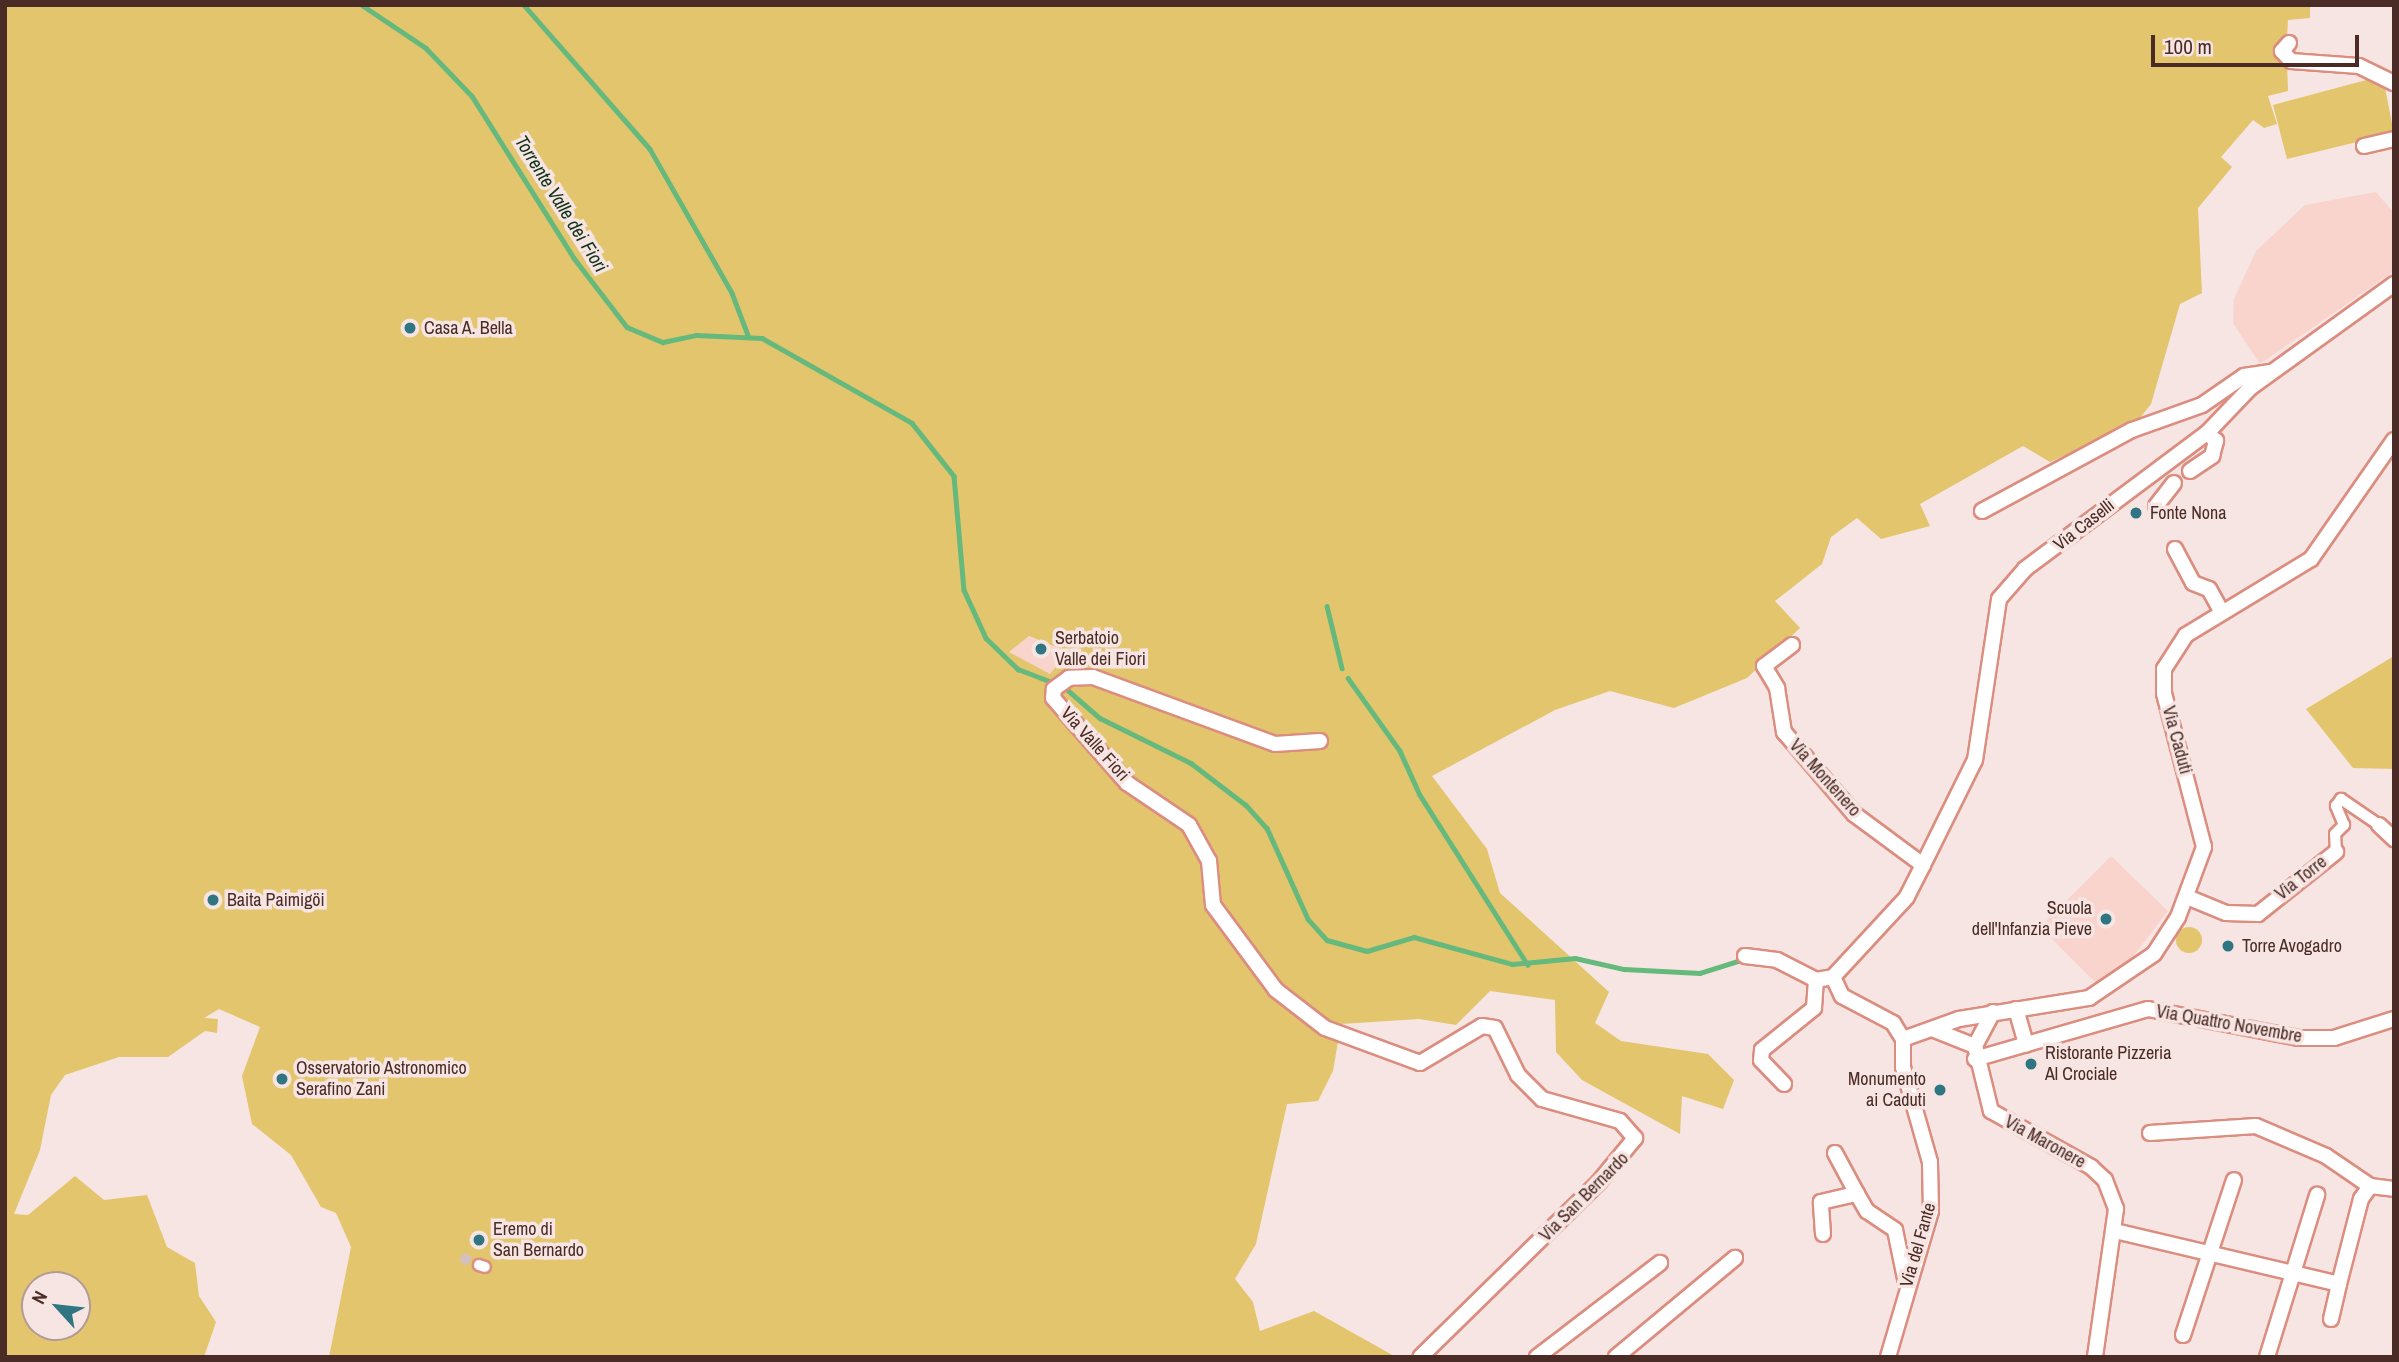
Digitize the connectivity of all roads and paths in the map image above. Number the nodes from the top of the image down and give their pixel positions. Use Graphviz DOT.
graph roads {
  1 [pos="2289,43"];
  2 [pos="2394,83"];
  3 [pos="2394,139"];
  4 [pos="2364,146"];
  5 [pos="2394,284"];
  6 [pos="2270,372"];
  7 [pos="2207,433"];
  8 [pos="2394,440"];
  9 [pos="2190,471"];
  10 [pos="2174,482"];
  11 [pos="2156,506"];
  12 [pos="1982,511"];
  13 [pos="2175,549"];
  14 [pos="2222,612"];
  15 [pos="1792,645"];
  16 [pos="1320,741"];
  17 [pos="2379,825"];
  18 [pos="2394,839"];
  19 [pos="2336,852"];
  20 [pos="1923,865"];
  21 [pos="2187,897"];
  22 [pos="1745,956"];
  23 [pos="1833,976"];
  24 [pos="1816,980"];
  25 [pos="2016,1009"];
  26 [pos="1993,1012"];
  27 [pos="2394,1019"];
  28 [pos="1932,1029"];
  29 [pos="1342,1033"];
  30 [pos="1903,1039"];
  31 [pos="2026,1045"];
  32 [pos="1975,1052"];
  33 [pos="1784,1084"];
  34 [pos="2150,1133"];
  35 [pos="1835,1153"];
  36 [pos="2234,1180"];
  37 [pos="2370,1186"];
  38 [pos="2394,1189"];
  39 [pos="1857,1194"];
  40 [pos="2318,1195"];
  41 [pos="2115,1231"];
  42 [pos="1823,1234"];
  43 [pos="2207,1251"];
  44 [pos="1734,1258"];
  45 [pos="1660,1263"];
  46 [pos="2294,1273"];
  47 [pos="1906,1283"];
  48 [pos="2339,1284"];
  49 [pos="2331,1319"];
  50 [pos="2183,1335"];
  51 [pos="1891,1354"];
  52 [pos="1420,1357"];
  53 [pos="1536,1357"];
  54 [pos="1616,1357"];
  55 [pos="2095,1357"];
  56 [pos="2267,1357"];
  1 -- 2 [label="street"];
  3 -- 4 [label="street"];
  5 -- 6 [label="street, Via Caselli"];
  6 -- 7 [label="street, Via Caselli"];
  6 -- 12 [label="street"];
  7 -- 9 [label="street"];
  7 -- 20 [label="street, Via Caselli"];
  8 -- 14 [label="street, Via Caduti"];
  10 -- 11 [label="street"];
  13 -- 14 [label="street"];
  14 -- 21 [label="street, Via Caduti"];
  15 -- 20 [label="street, Via Montenero"];
  16 -- 29 [label="street, Via Valle Fiori"];
  17 -- 18 [label="street, Via Torre"];
  17 -- 19 [label="street, Via Torre"];
  19 -- 21 [label="street, Via Torre"];
  20 -- 23 [label="street"];
  21 -- 25 [label="street, Via Caduti"];
  22 -- 24 [label="street"];
  23 -- 24 [label="street"];
  23 -- 30 [label="street"];
  24 -- 33 [label="street"];
  25 -- 26 [label="street, Via Caduti"];
  25 -- 31 [label="street"];
  26 -- 28 [label="street"];
  26 -- 32 [label="street"];
  27 -- 31 [label="street, Via Quattro Novembre"];
  28 -- 30 [label="street"];
  28 -- 32 [label="street"];
  29 -- 52 [label="street, Via San Bernardo"];
  30 -- 47 [label="street, Via del Fante"];
  31 -- 32 [label="street, Via Quattro Novembre"];
  32 -- 41 [label="street, Via Maronere"];
  34 -- 37 [label="street"];
  35 -- 39 [label="street"];
  36 -- 43 [label="street"];
  37 -- 38 [label="street"];
  37 -- 48 [label="street"];
  39 -- 42 [label="street"];
  39 -- 47 [label="street"];
  40 -- 46 [label="street"];
  41 -- 43 [label="street"];
  41 -- 55 [label="street, Via Maronere"];
  43 -- 46 [label="street"];
  43 -- 50 [label="street"];
  44 -- 54 [label="street"];
  45 -- 53 [label="street"];
  46 -- 48 [label="street"];
  46 -- 56 [label="street"];
  47 -- 51 [label="street, Via del Fante"];
  48 -- 49 [label="street"];
}
